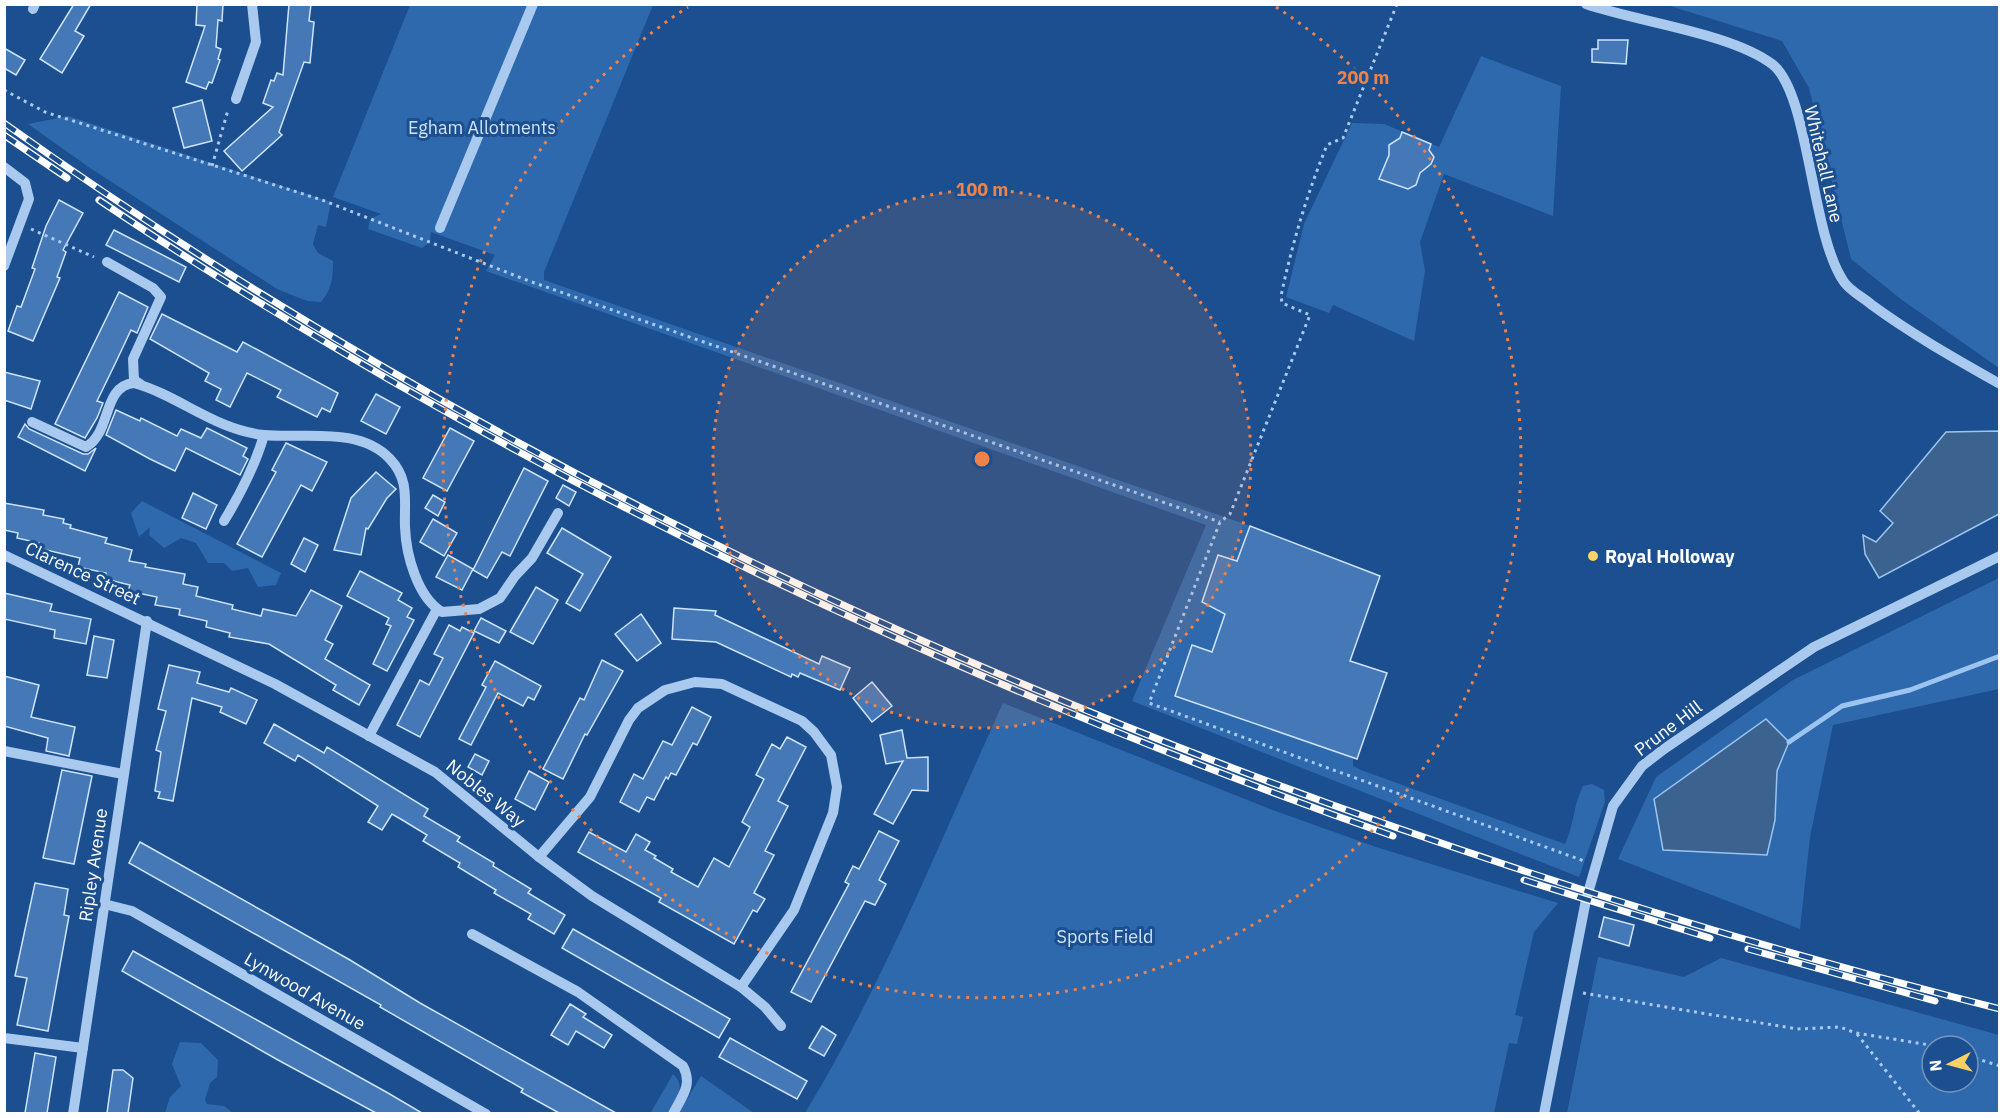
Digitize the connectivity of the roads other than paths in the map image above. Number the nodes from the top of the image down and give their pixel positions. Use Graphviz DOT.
graph roads {
  1 [pos="252,4"];
  2 [pos="533,4"];
  3 [pos="1586,4"];
  4 [pos="236,99"];
  5 [pos="4,167"];
  6 [pos="440,228"];
  7 [pos="107,262"];
  8 [pos="4,266"];
  9 [pos="140,384"];
  10 [pos="2000,384"];
  11 [pos="32,422"];
  12 [pos="264,435"];
  13 [pos="558,513"];
  14 [pos="224,521"];
  15 [pos="4,555"];
  16 [pos="2000,556"];
  17 [pos="437,609"];
  18 [pos="147,621"];
  19 [pos="369,736"];
  20 [pos="4,751"];
  21 [pos="123,774"];
  22 [pos="539,857"];
  23 [pos="104,904"];
  24 [pos="472,934"];
  25 [pos="741,987"];
  26 [pos="781,1026"];
  27 [pos="4,1038"];
  28 [pos="82,1048"];
  29 [pos="73,1113"];
  30 [pos="486,1113"];
  31 [pos="672,1113"];
  32 [pos="1544,1113"];
  1 -- 4 [label="street"];
  2 -- 6 [label="street"];
  3 -- 10 [label="street, Whitehall Lane"];
  5 -- 8 [label="street"];
  7 -- 9 [label="street"];
  9 -- 11 [label="street"];
  9 -- 12 [label="street"];
  12 -- 14 [label="street"];
  12 -- 17 [label="street"];
  13 -- 17 [label="street"];
  15 -- 18 [label="street, Clarence Street"];
  16 -- 32 [label="street, Prune Hill"];
  17 -- 19 [label="street"];
  18 -- 19 [label="street, Nobles Way"];
  18 -- 21 [label="street, Ripley Avenue"];
  19 -- 22 [label="street, Nobles Way"];
  20 -- 21 [label="street"];
  21 -- 23 [label="street, Ripley Avenue"];
  22 -- 25 [label="street, Nobles Way"];
  22 -- 25 [label="street"];
  23 -- 28 [label="street, Ripley Avenue"];
  23 -- 30 [label="street, Lynwood Avenue"];
  24 -- 31 [label="street"];
  25 -- 26 [label="street, Nobles Way"];
  27 -- 28 [label="street"];
  28 -- 29 [label="street, Ripley Avenue"];
}
